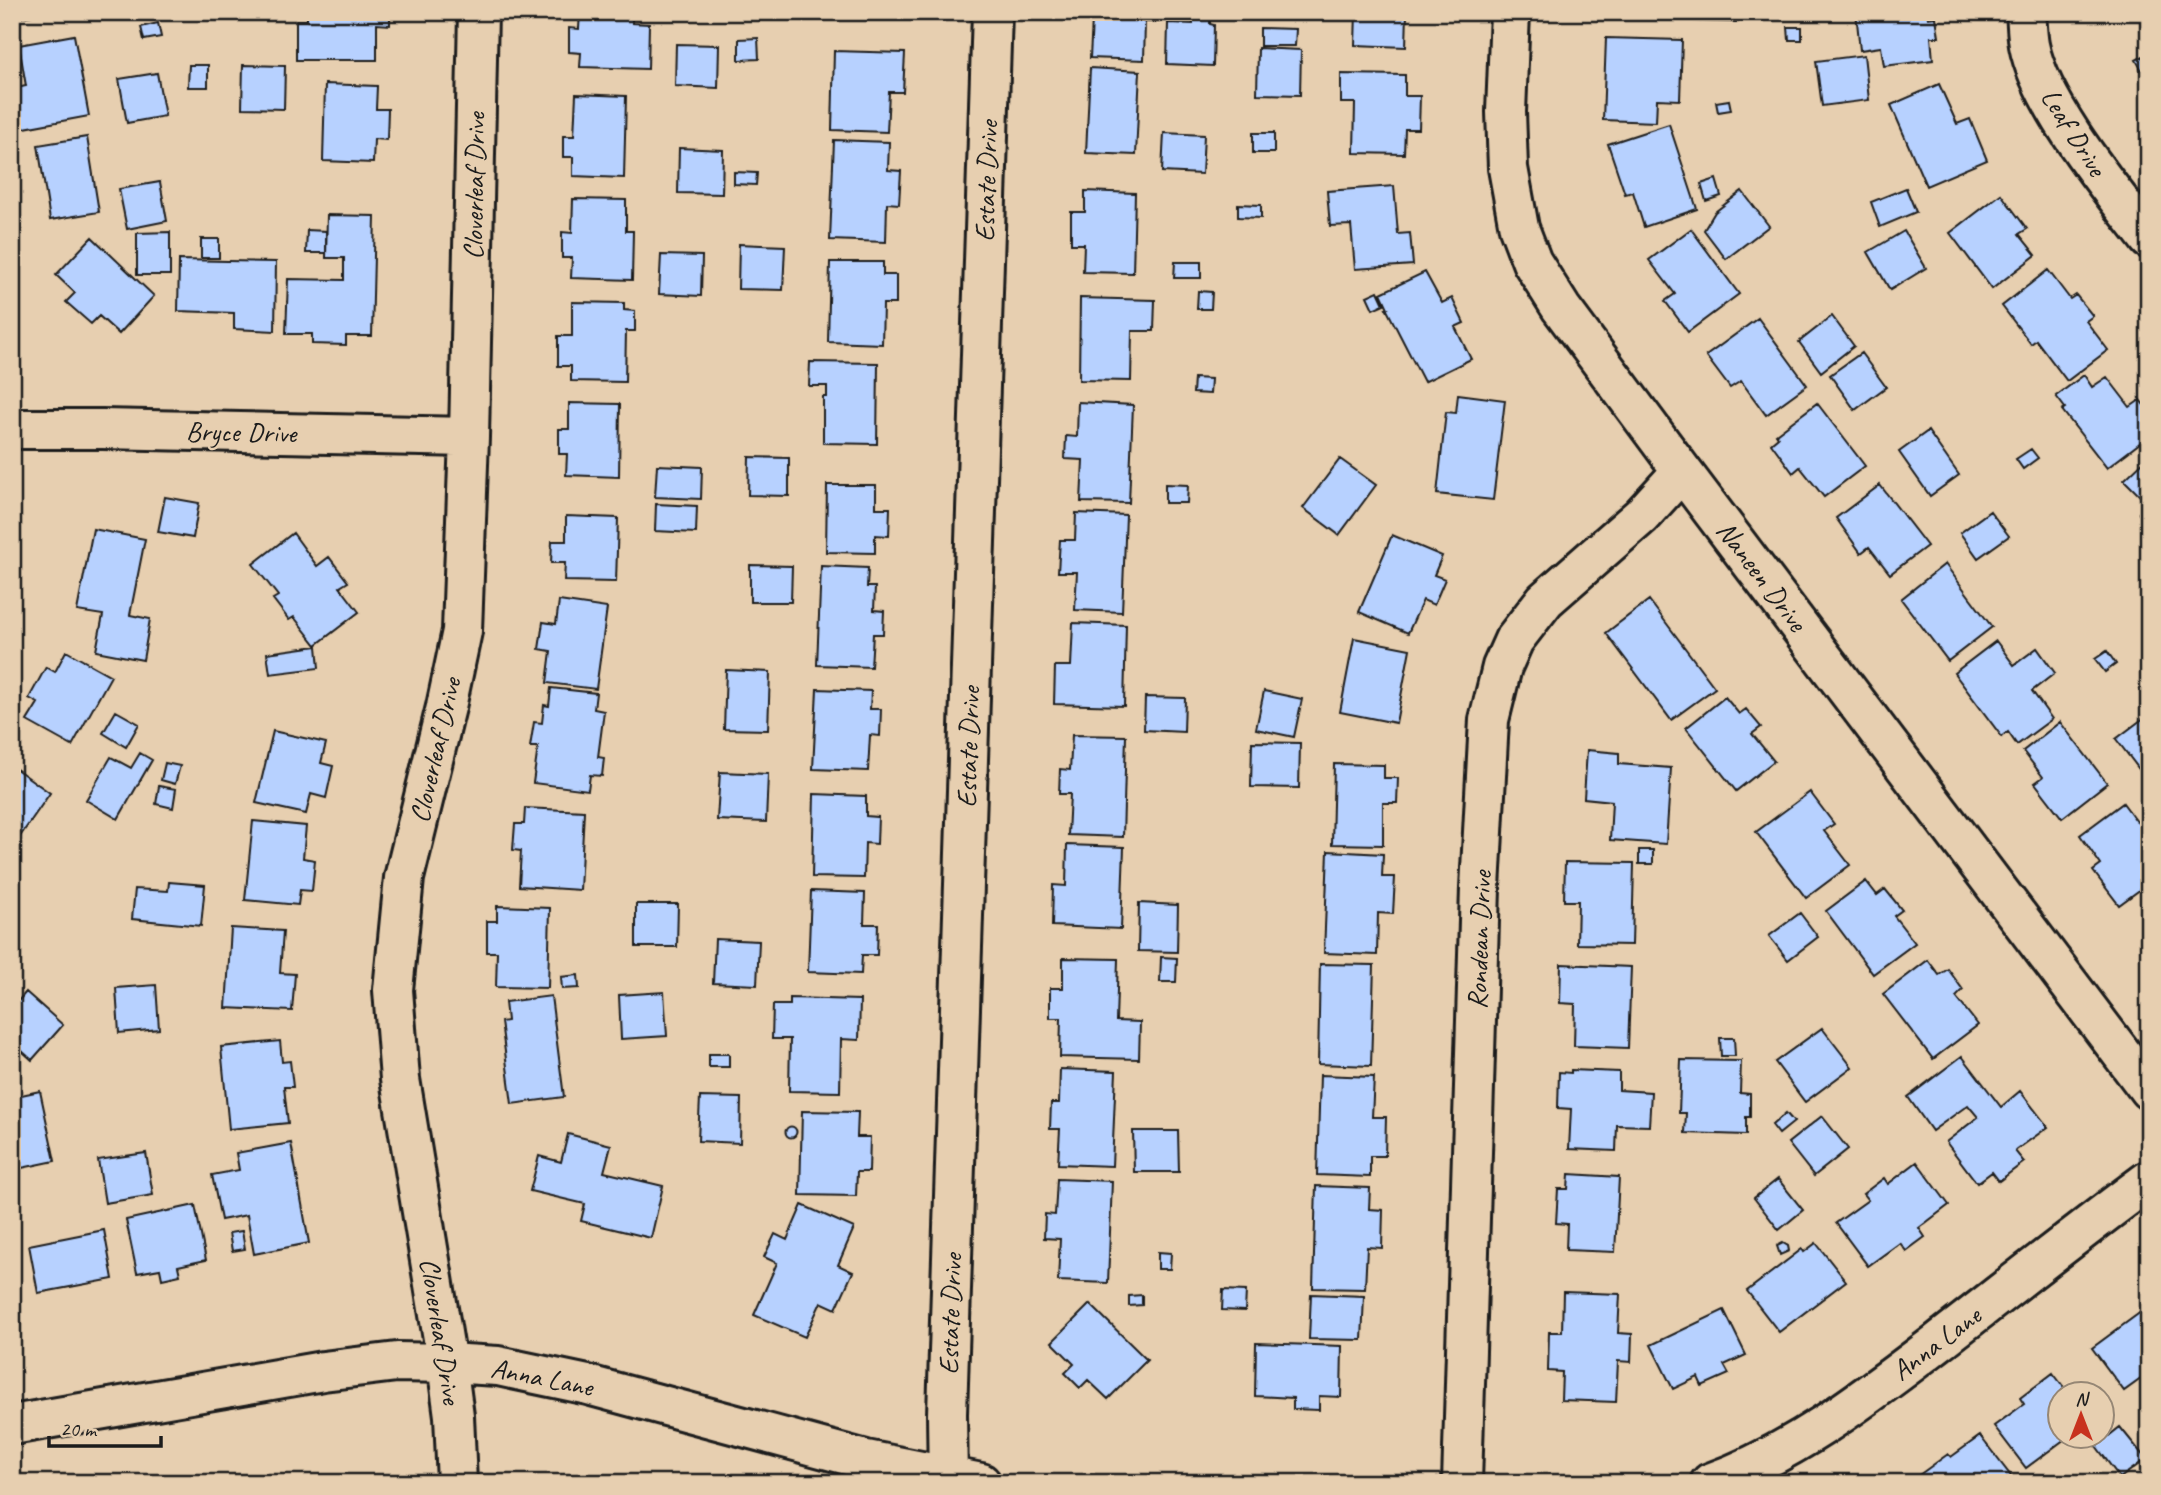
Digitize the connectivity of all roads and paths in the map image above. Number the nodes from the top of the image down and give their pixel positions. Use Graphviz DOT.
graph roads {
  1 [pos="478,12"];
  2 [pos="992,12"];
  3 [pos="1510,12"];
  4 [pos="2026,12"];
  5 [pos="2149,239"];
  6 [pos="12,429"];
  7 [pos="469,437"];
  8 [pos="1682,471"];
  9 [pos="2149,1090"];
  10 [pos="2149,1180"];
  11 [pos="447,1363"];
  12 [pos="12,1424"];
  13 [pos="959,1481"];
  14 [pos="457,1483"];
  15 [pos="1462,1483"];
  16 [pos="1710,1483"];
  1 -- 7 [label="street, Cloverleaf Drive"];
  2 -- 13 [label="street, Estate Drive"];
  3 -- 8 [label="street, Naneen Drive"];
  4 -- 5 [label="street, Leaf Drive"];
  6 -- 7 [label="street, Bryce Drive"];
  7 -- 11 [label="street, Cloverleaf Drive"];
  8 -- 9 [label="street, Naneen Drive"];
  8 -- 15 [label="street, Rondean Drive"];
  10 -- 16 [label="street, Anna Lane"];
  11 -- 12 [label="street, Anna Lane"];
  11 -- 13 [label="street, Anna Lane"];
  11 -- 14 [label="street, Cloverleaf Drive"];
}
